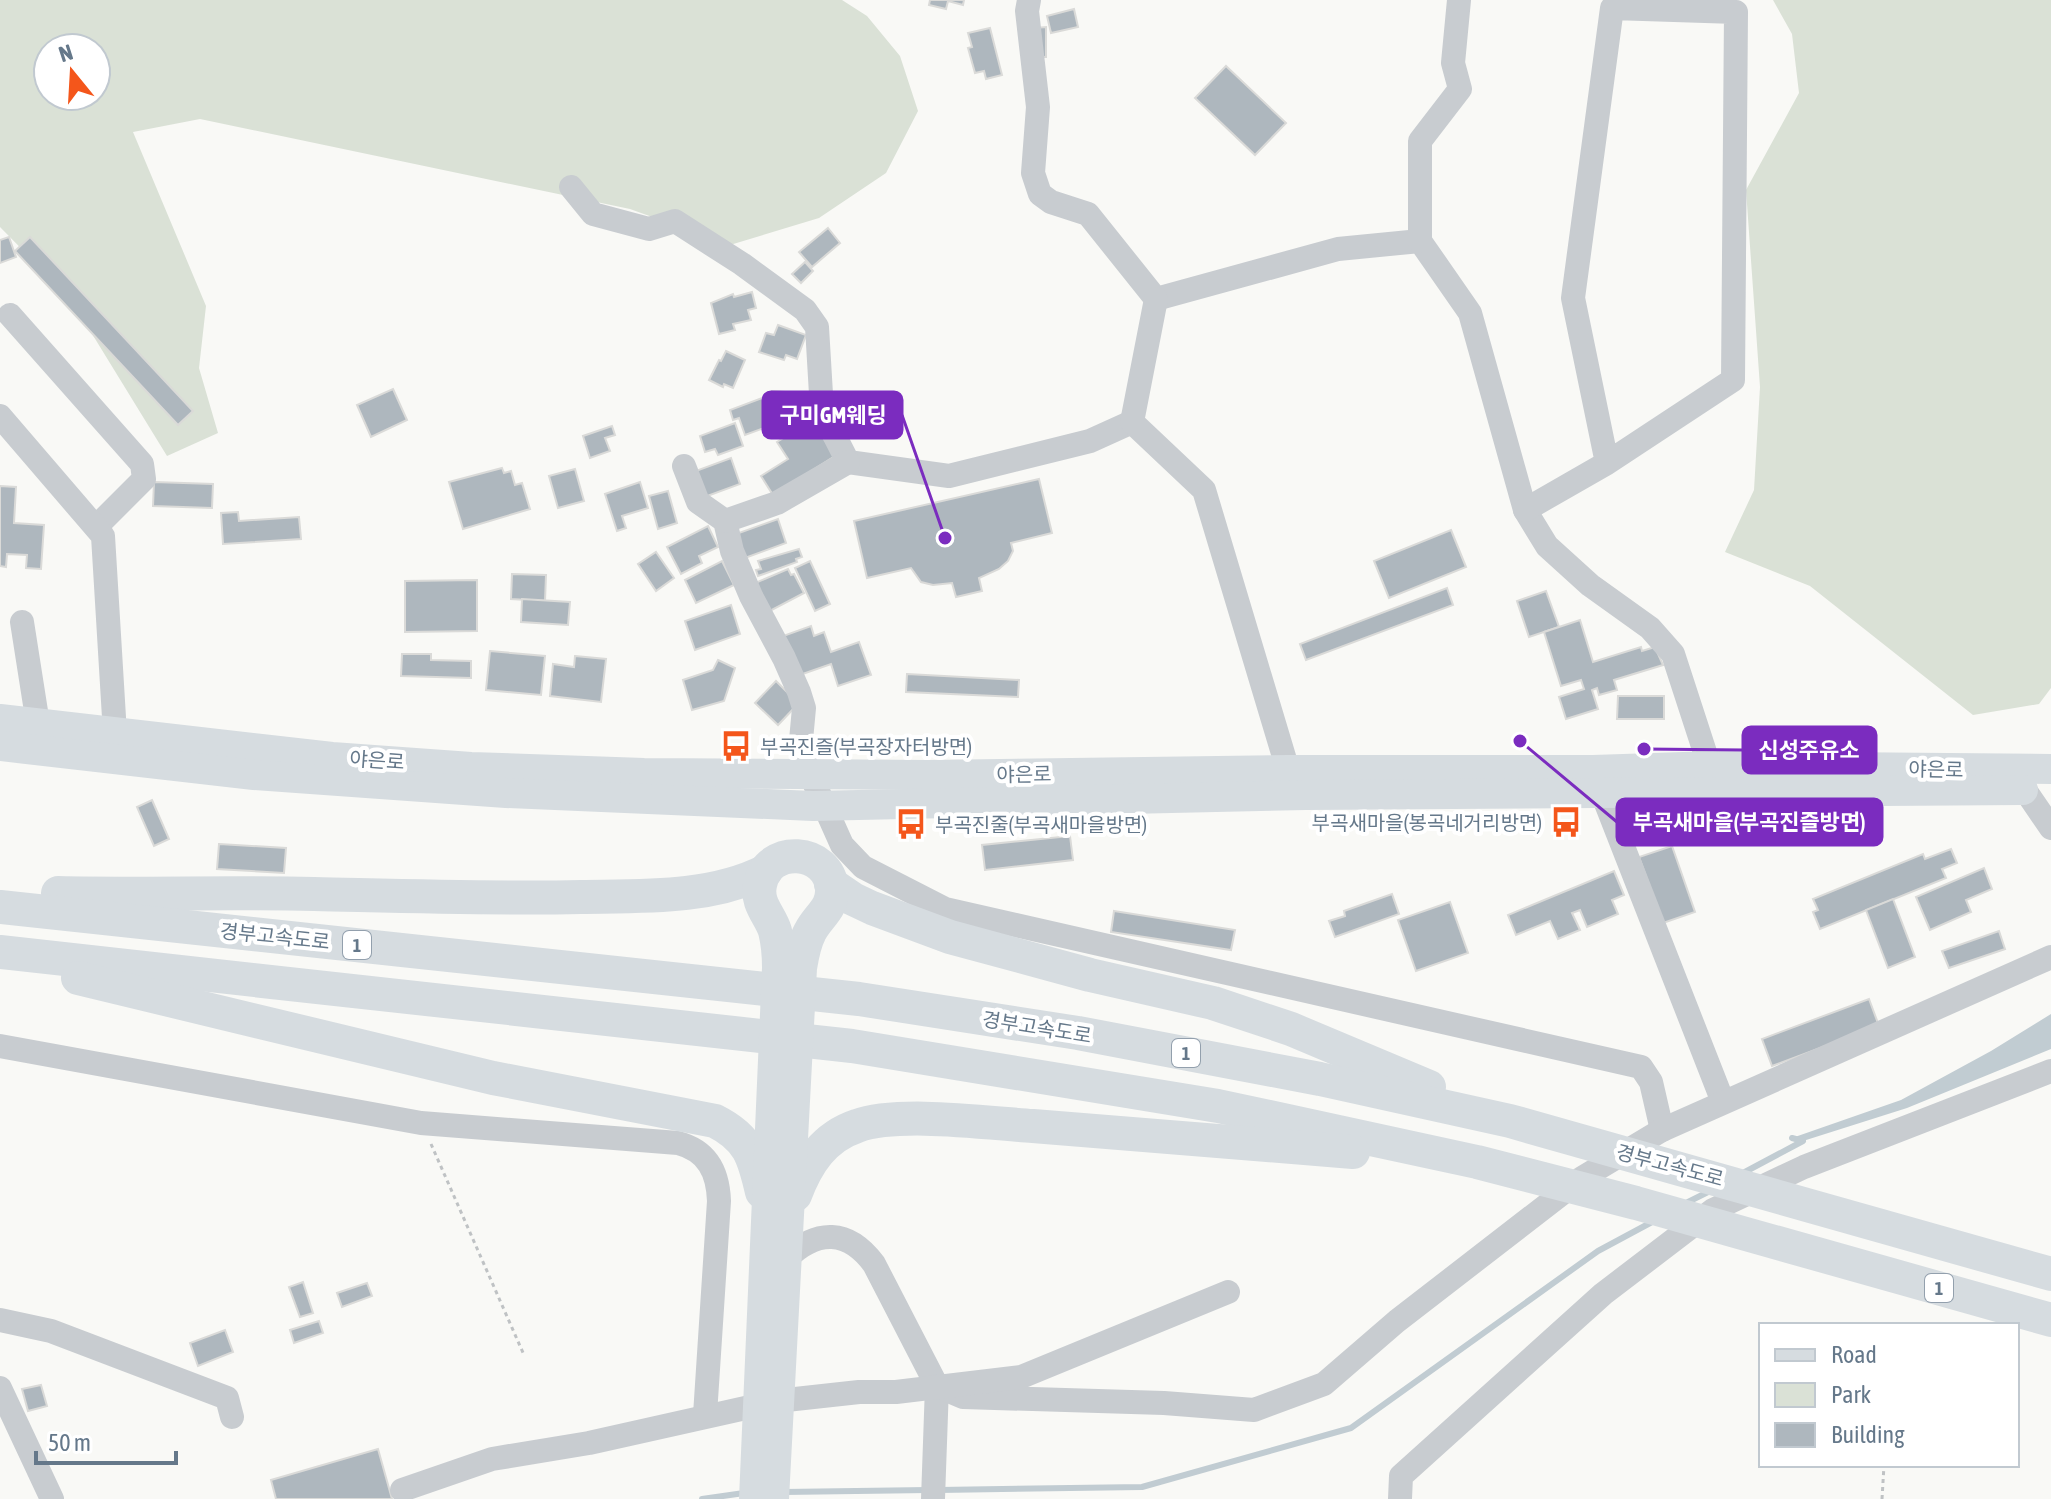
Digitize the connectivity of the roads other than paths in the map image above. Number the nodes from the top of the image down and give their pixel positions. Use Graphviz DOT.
graph roads {
  1 [pos="1029,0"];
  2 [pos="1459,0"];
  3 [pos="571,187"];
  4 [pos="1420,241"];
  5 [pos="1156,299"];
  6 [pos="10,315"];
  7 [pos="0,416"];
  8 [pos="1132,422"];
  9 [pos="848,462"];
  10 [pos="1607,463"];
  11 [pos="684,466"];
  12 [pos="1525,510"];
  13 [pos="725,521"];
  14 [pos="96,527"];
  15 [pos="22,622"];
  16 [pos="0,719"];
  17 [pos="38,724"];
  18 [pos="115,734"];
  19 [pos="0,746"];
  20 [pos="2051,769"];
  21 [pos="1288,770"];
  22 [pos="812,775"];
  23 [pos="1714,780"];
  24 [pos="2038,790"];
  25 [pos="1602,793"];
  26 [pos="826,805"];
  27 [pos="2051,828"];
  28 [pos="766,871"];
  29 [pos="831,884"];
  30 [pos="0,892"];
  31 [pos="0,907"];
  32 [pos="768,915"];
  33 [pos="816,922"];
  34 [pos="0,952"];
  35 [pos="2051,957"];
  36 [pos="0,960"];
  37 [pos="0,1046"];
  38 [pos="2051,1071"];
  39 [pos="1723,1102"];
  40 [pos="1510,1121"];
  41 [pos="1662,1130"];
  42 [pos="1477,1162"];
  43 [pos="781,1234"];
  44 [pos="2051,1274"];
  45 [pos="1228,1292"];
  46 [pos="0,1320"];
  47 [pos="2051,1320"];
  48 [pos="772,1363"];
  49 [pos="937,1386"];
  50 [pos="0,1388"];
  51 [pos="705,1415"];
  52 [pos="232,1417"];
  53 [pos="402,1490"];
  54 [pos="52,1499"];
  55 [pos="756,1499"];
  56 [pos="772,1499"];
  57 [pos="933,1499"];
  58 [pos="1400,1499"];
  1 -- 5 [label="street"];
  2 -- 4 [label="street"];
  3 -- 9 [label="street"];
  4 -- 5 [label="street"];
  4 -- 12 [label="street"];
  5 -- 8 [label="street"];
  6 -- 14 [label="street"];
  7 -- 14 [label="street"];
  8 -- 9 [label="street"];
  8 -- 21 [label="street"];
  9 -- 13 [label="street"];
  10 -- 10 [label="street"];
  10 -- 12 [label="street"];
  11 -- 13 [label="street"];
  12 -- 23 [label="street"];
  13 -- 22 [label="street"];
  14 -- 18 [label="street"];
  15 -- 17 [label="street"];
  16 -- 17 [label="main road, 야은로"];
  17 -- 18 [label="main road, 야은로"];
  18 -- 22 [label="main road, 야은로"];
  19 -- 26 [label="main road, 야은로"];
  20 -- 23 [label="main road, 야은로"];
  21 -- 22 [label="main road, 야은로"];
  21 -- 23 [label="main road, 야은로"];
  22 -- 26 [label="street"];
  23 -- 24 [label="main road, 야은로"];
  23 -- 25 [label="main road, 야은로"];
  24 -- 27 [label="street"];
  25 -- 26 [label="main road, 야은로"];
  25 -- 39 [label="street"];
  26 -- 41 [label="street"];
  28 -- 29 [label="highway"];
  28 -- 30 [label="highway"];
  28 -- 32 [label="highway"];
  29 -- 33 [label="highway"];
  29 -- 40 [label="highway"];
  31 -- 40 [label="highway, 경부고속도로 / 1"];
  32 -- 33 [label="street"];
  32 -- 43 [label="highway"];
  33 -- 43 [label="highway"];
  34 -- 42 [label="highway, 1"];
  35 -- 39 [label="street"];
  36 -- 43 [label="highway"];
  37 -- 51 [label="street"];
  38 -- 58 [label="street"];
  39 -- 41 [label="street"];
  40 -- 44 [label="highway, 경부고속도로 / 1"];
  41 -- 49 [label="street"];
  42 -- 43 [label="highway"];
  42 -- 47 [label="highway, 1"];
  43 -- 48 [label="highway"];
  43 -- 49 [label="street"];
  45 -- 49 [label="street"];
  46 -- 52 [label="street"];
  48 -- 55 [label="highway"];
  48 -- 56 [label="highway"];
  49 -- 51 [label="street"];
  49 -- 57 [label="street"];
  50 -- 54 [label="street"];
  51 -- 53 [label="street"];
}
